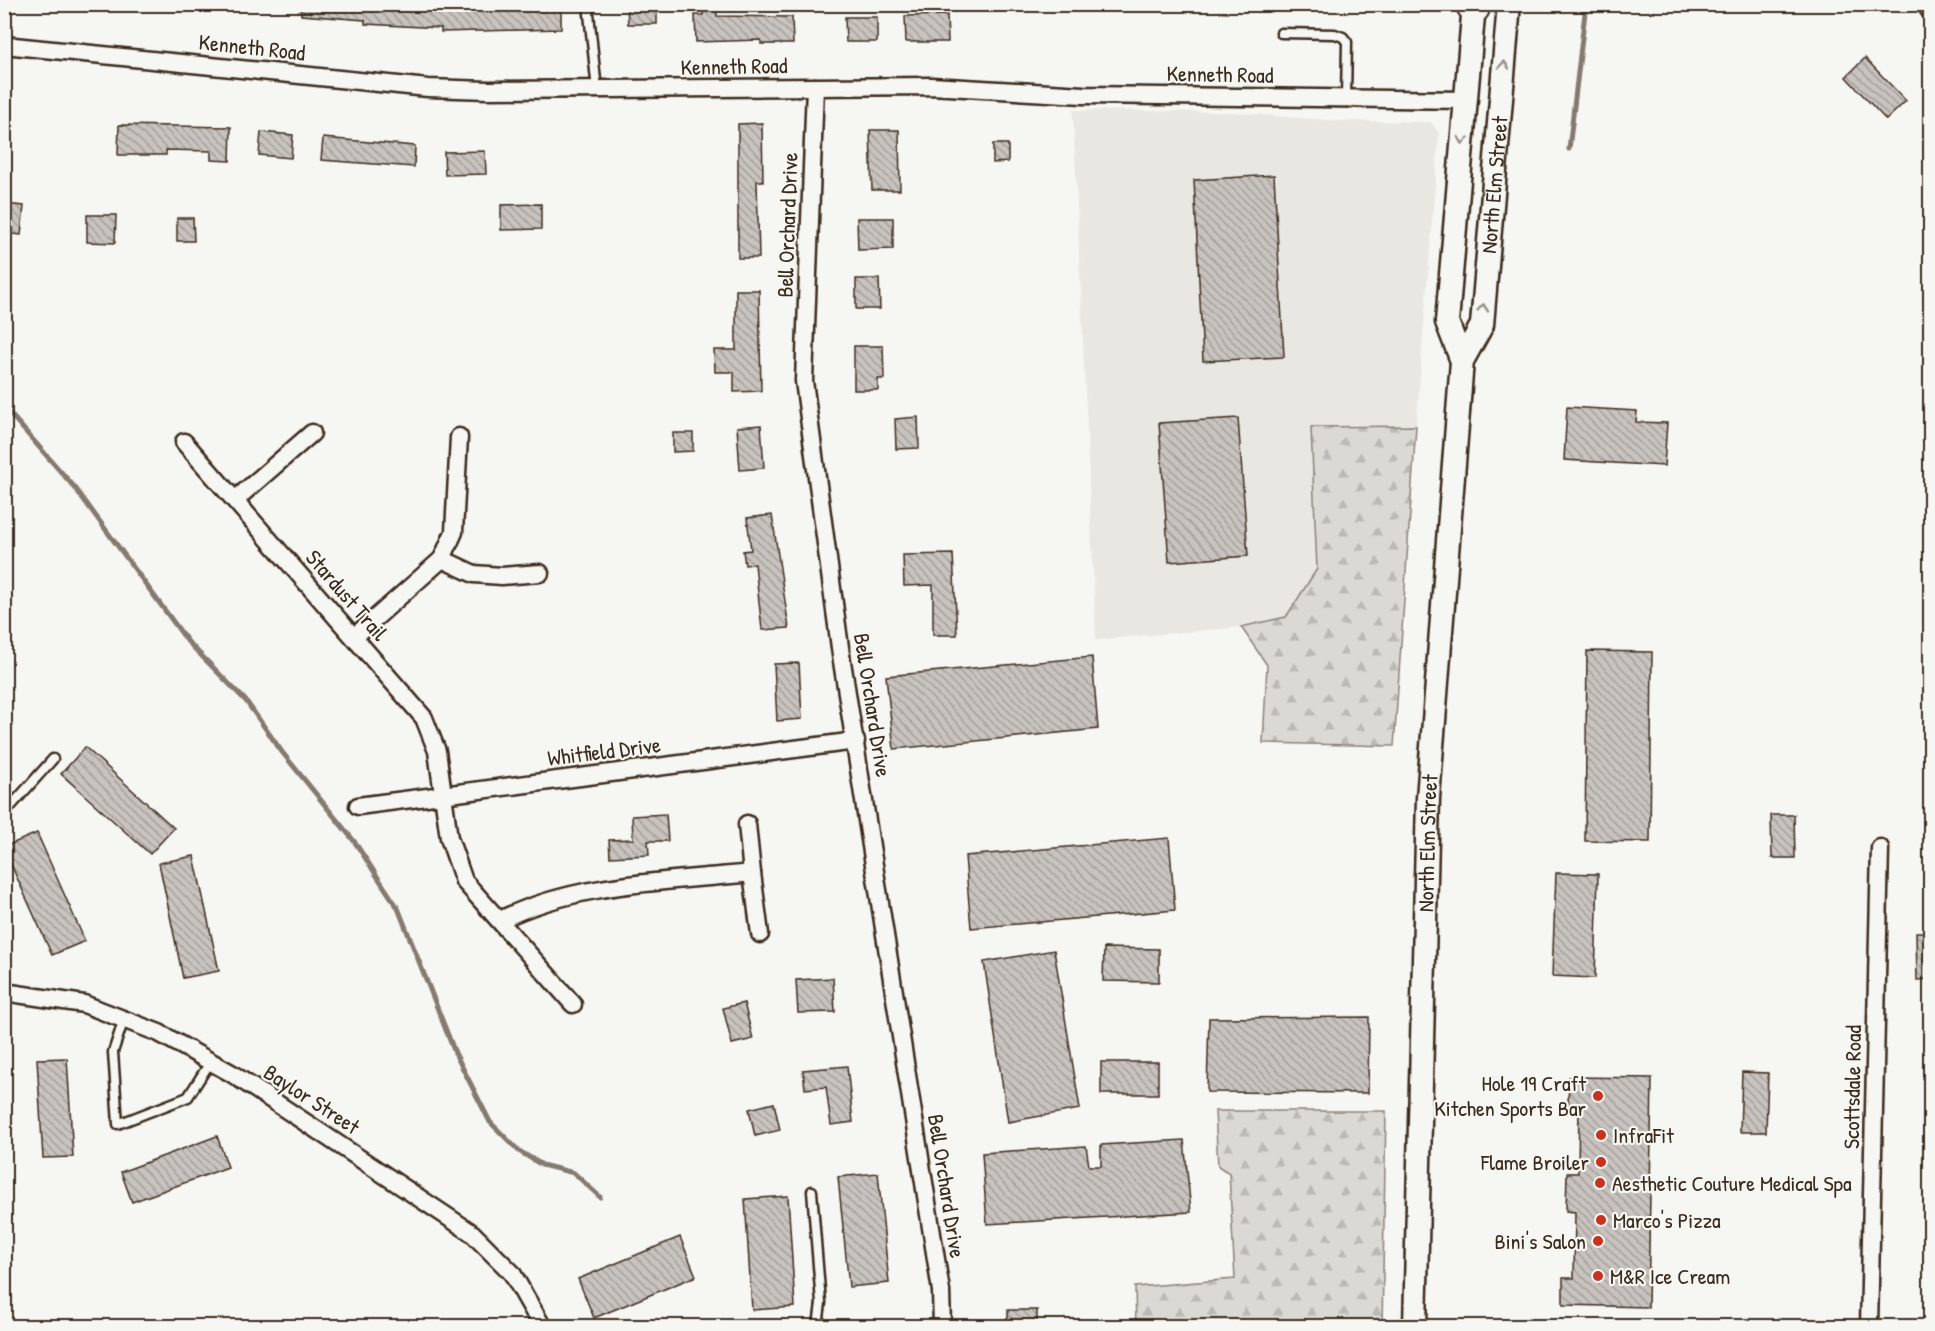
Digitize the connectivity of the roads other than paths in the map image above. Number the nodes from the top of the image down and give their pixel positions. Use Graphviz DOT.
graph roads {
  1 [pos="588,4"];
  2 [pos="1509,4"];
  3 [pos="1925,4"];
  4 [pos="1473,6"];
  5 [pos="1930,11"];
  6 [pos="1281,33"];
  7 [pos="4,45"];
  8 [pos="815,87"];
  9 [pos="597,91"];
  10 [pos="1346,98"];
  11 [pos="1466,100"];
  12 [pos="1461,361"];
  13 [pos="312,433"];
  14 [pos="459,437"];
  15 [pos="184,442"];
  16 [pos="235,500"];
  17 [pos="442,559"];
  18 [pos="540,573"];
  19 [pos="354,637"];
  20 [pos="856,741"];
  21 [pos="52,759"];
  22 [pos="442,795"];
  23 [pos="358,806"];
  24 [pos="4,814"];
  25 [pos="747,824"];
  26 [pos="1880,848"];
  27 [pos="752,873"];
  28 [pos="500,920"];
  29 [pos="760,934"];
  30 [pos="4,992"];
  31 [pos="573,1004"];
  32 [pos="124,1019"];
  33 [pos="211,1061"];
  34 [pos="812,1191"];
  35 [pos="542,1326"];
  36 [pos="818,1326"];
  37 [pos="942,1326"];
  38 [pos="1414,1326"];
  39 [pos="1869,1326"];
  1 -- 9 [label="lane"];
  12 -- 2 [label="main road, North Elm Street, one-way"];
  3 -- 5 [label="street"];
  4 -- 11 [label="main road, North Elm Street"];
  6 -- 10 [label="lane"];
  7 -- 9 [label="street, Kenneth Road"];
  8 -- 9 [label="street, Kenneth Road"];
  8 -- 10 [label="street, Kenneth Road"];
  8 -- 20 [label="street, Bell Orchard Drive"];
  10 -- 11 [label="street, Kenneth Road"];
  11 -- 12 [label="main road, North Elm Street, one-way"];
  12 -- 38 [label="main road, North Elm Street"];
  13 -- 16 [label="street"];
  14 -- 17 [label="street"];
  15 -- 16 [label="street, Stardust Trail"];
  16 -- 19 [label="street, Stardust Trail"];
  17 -- 18 [label="street"];
  17 -- 19 [label="street"];
  19 -- 22 [label="street, Stardust Trail"];
  20 -- 22 [label="street, Whitfield Drive"];
  20 -- 37 [label="street, Bell Orchard Drive"];
  21 -- 24 [label="lane"];
  22 -- 23 [label="street, Whitfield Drive"];
  22 -- 28 [label="street, Stardust Trail"];
  25 -- 27 [label="street"];
  26 -- 39 [label="street, Scottsdale Road"];
  27 -- 28 [label="street"];
  27 -- 29 [label="street"];
  28 -- 31 [label="street, Stardust Trail"];
  30 -- 32 [label="street, Baylor Street"];
  32 -- 33 [label="street, Baylor Street"];
  32 -- 33 [label="lane"];
  33 -- 35 [label="street, Baylor Street"];
  34 -- 36 [label="lane"];
}
